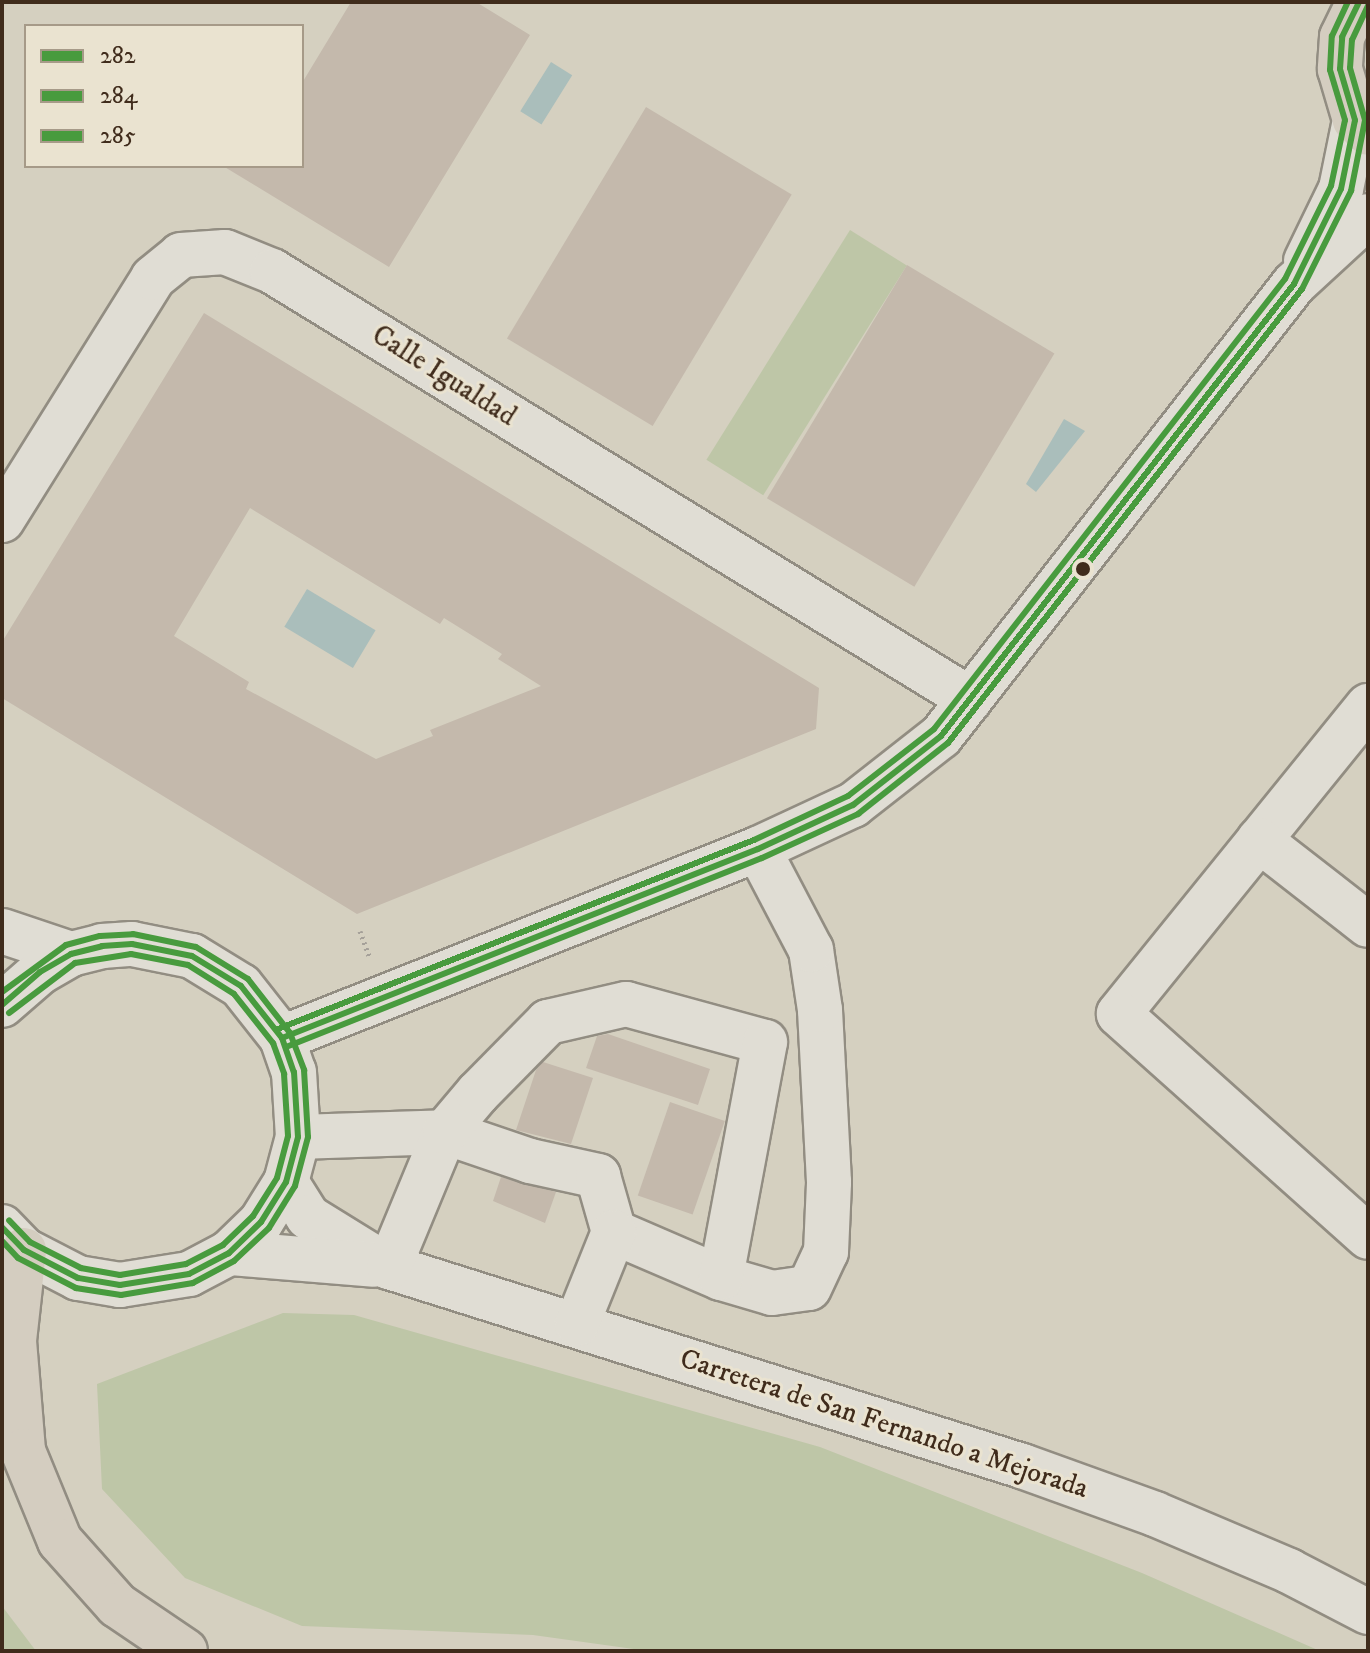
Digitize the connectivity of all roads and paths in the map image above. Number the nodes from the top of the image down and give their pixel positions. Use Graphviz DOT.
graph roads {
  1 [pos="1345,14"];
  2 [pos="1362,127"];
  3 [pos="1368,216"];
  4 [pos="1294,284"];
  5 [pos="2,520"];
  6 [pos="970,699"];
  7 [pos="1368,706"];
  8 [pos="1259,840"];
  9 [pos="758,849"];
  10 [pos="1368,925"];
  11 [pos="2,931"];
  12 [pos="71,954"];
  13 [pos="2,1005"];
  14 [pos="282,1038"];
  15 [pos="445,1132"];
  16 [pos="298,1137"];
  17 [pos="286,1182"];
  18 [pos="614,1232"];
  19 [pos="1368,1237"];
  20 [pos="13,1239"];
  21 [pos="229,1253"];
  22 [pos="389,1267"];
  23 [pos="721,1278"];
  24 [pos="577,1324"];
  25 [pos="1368,1612"];
  26 [pos="185,1651"];
  1 -- 2 [label="main road"];
  2 -- 4 [label="street"];
  3 -- 4 [label="street"];
  4 -- 6 [label="street"];
  5 -- 6 [label="street, Calle Igualdad"];
  6 -- 9 [label="street"];
  7 -- 8 [label="street"];
  8 -- 10 [label="street"];
  8 -- 19 [label="street"];
  9 -- 14 [label="street"];
  9 -- 23 [label="street"];
  11 -- 12 [label="street"];
  12 -- 13 [label="street"];
  12 -- 14 [label="street"];
  14 -- 16 [label="street"];
  15 -- 16 [label="street"];
  15 -- 18 [label="street"];
  15 -- 22 [label="street"];
  15 -- 23 [label="street"];
  16 -- 17 [label="street"];
  17 -- 21 [label="street"];
  17 -- 22 [label="street"];
  18 -- 23 [label="street"];
  18 -- 24 [label="street"];
  20 -- 21 [label="street"];
  20 -- 26 [label="main road"];
  21 -- 22 [label="street"];
  22 -- 24 [label="street, Carretera de San Fernando a Mejorada"];
  24 -- 25 [label="street, Carretera de San Fernando a Mejorada"];
}
